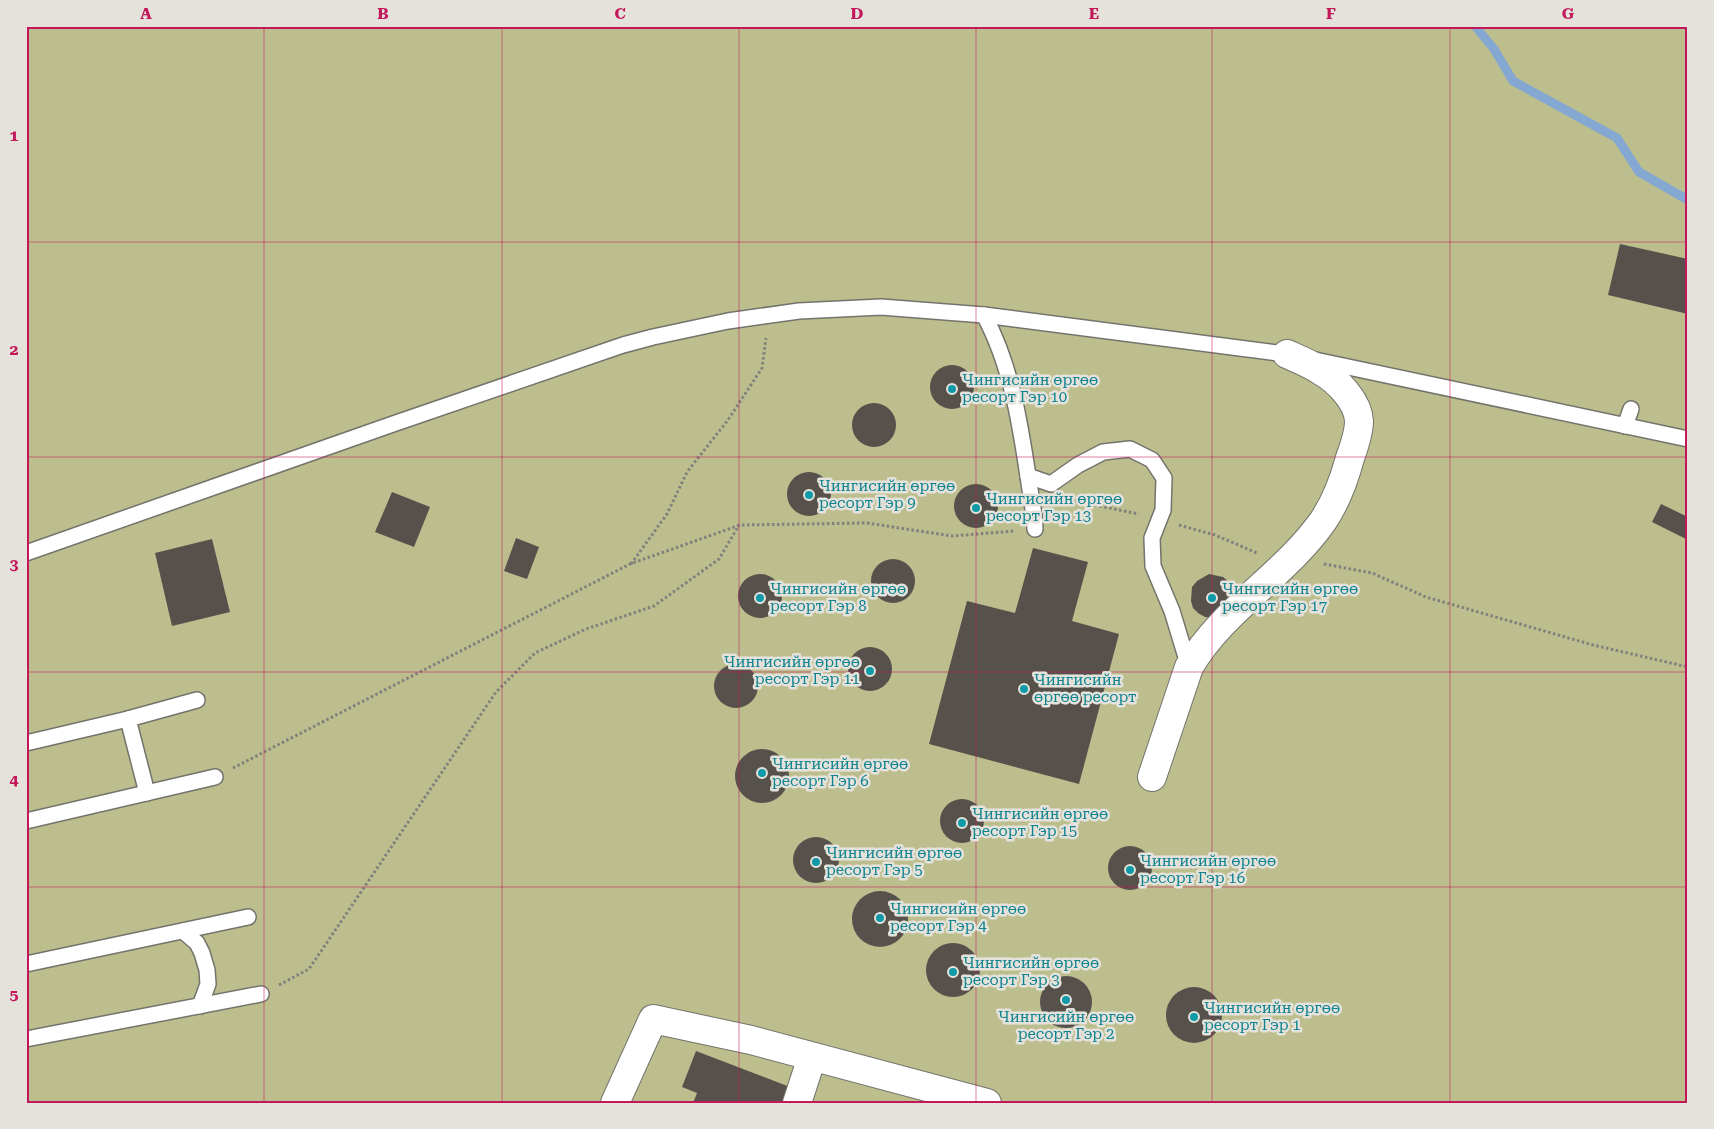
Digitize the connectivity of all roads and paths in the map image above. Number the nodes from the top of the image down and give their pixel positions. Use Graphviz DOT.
graph roads {
  1 [pos="766,315"];
  2 [pos="984,315"];
  3 [pos="1287,354"];
  4 [pos="1631,409"];
  5 [pos="1625,426"];
  6 [pos="1688,439"];
  7 [pos="1028,476"];
  8 [pos="1159,519"];
  9 [pos="1035,522"];
  10 [pos="740,525"];
  11 [pos="26,553"];
  12 [pos="630,564"];
  13 [pos="1284,565"];
  14 [pos="1189,667"];
  15 [pos="1688,667"];
  16 [pos="197,700"];
  17 [pos="128,719"];
  18 [pos="26,743"];
  19 [pos="1152,776"];
  20 [pos="215,777"];
  21 [pos="148,794"];
  22 [pos="26,821"];
  23 [pos="248,917"];
  24 [pos="183,931"];
  25 [pos="26,964"];
  26 [pos="261,994"];
  27 [pos="200,1006"];
  28 [pos="26,1039"];
  29 [pos="812,1057"];
  30 [pos="616,1103"];
  31 [pos="797,1103"];
  32 [pos="987,1103"];
  1 -- 2 [label="lane"];
  1 -- 11 [label="lane"];
  1 -- 12 [label="path"];
  2 -- 3 [label="lane"];
  2 -- 7 [label="lane"];
  3 -- 5 [label="lane"];
  3 -- 13 [label="street"];
  4 -- 5 [label="lane"];
  5 -- 6 [label="lane"];
  7 -- 8 [label="lane"];
  7 -- 9 [label="lane"];
  8 -- 9 [label="path"];
  8 -- 13 [label="path"];
  8 -- 14 [label="lane"];
  9 -- 10 [label="path"];
  10 -- 12 [label="path"];
  10 -- 26 [label="path"];
  12 -- 20 [label="path"];
  13 -- 14 [label="street"];
  13 -- 15 [label="path"];
  14 -- 19 [label="street"];
  16 -- 17 [label="lane"];
  17 -- 18 [label="lane"];
  17 -- 21 [label="lane"];
  20 -- 21 [label="lane"];
  21 -- 22 [label="lane"];
  23 -- 24 [label="lane"];
  24 -- 25 [label="lane"];
  24 -- 27 [label="lane"];
  26 -- 27 [label="lane"];
  27 -- 28 [label="lane"];
  29 -- 30 [label="street"];
  29 -- 31 [label="street"];
  29 -- 32 [label="street"];
}
